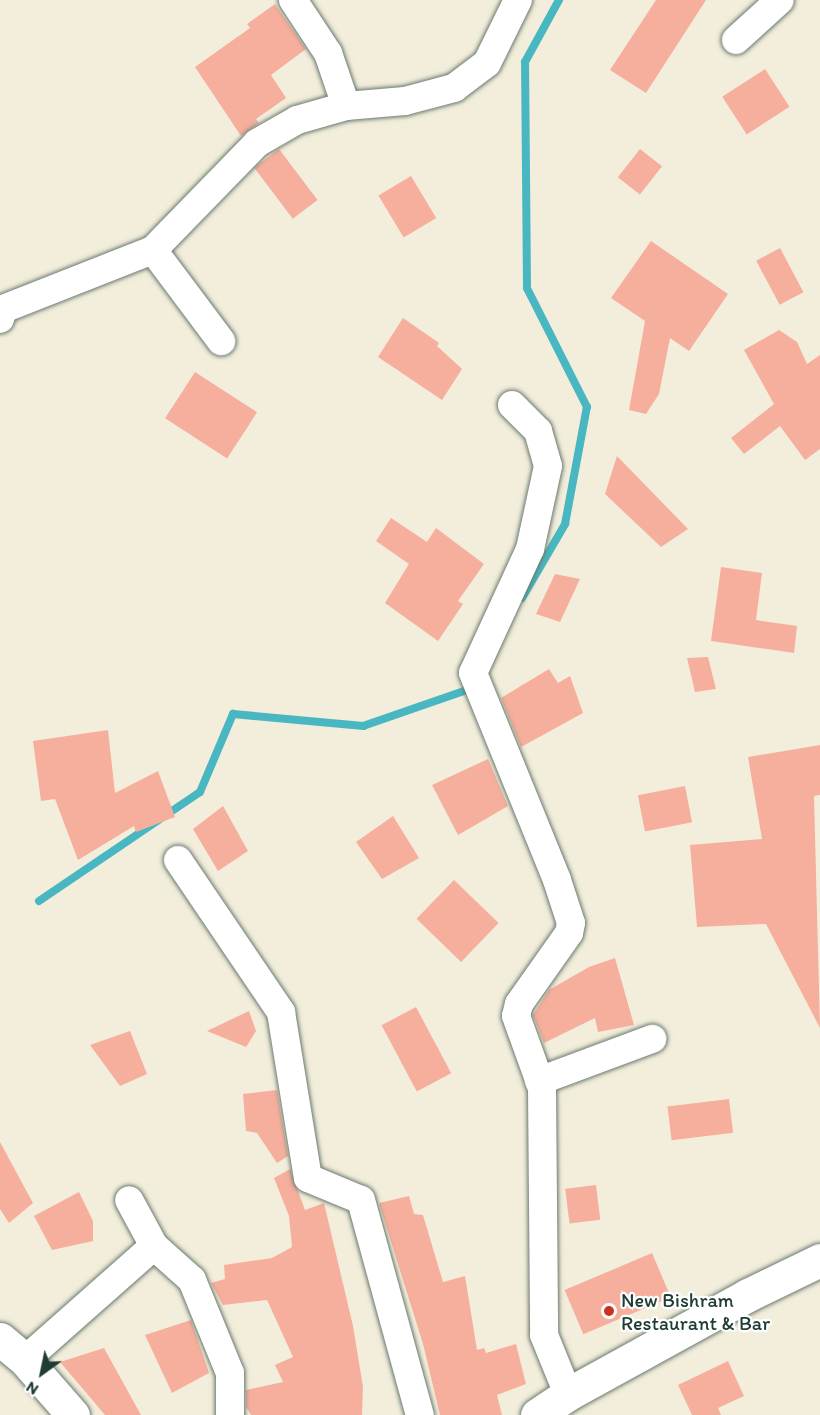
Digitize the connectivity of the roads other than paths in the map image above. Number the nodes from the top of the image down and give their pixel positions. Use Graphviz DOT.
graph roads {
  1 [pos="293,0"];
  2 [pos="518,0"];
  3 [pos="780,0"];
  4 [pos="736,40"];
  5 [pos="346,106"];
  6 [pos="153,250"];
  7 [pos="0,319"];
  8 [pos="221,341"];
  9 [pos="512,405"];
  10 [pos="178,860"];
  11 [pos="652,1040"];
  12 [pos="538,1081"];
  13 [pos="129,1200"];
  14 [pos="154,1246"];
  15 [pos="820,1260"];
  16 [pos="0,1340"];
  17 [pos="25,1360"];
  18 [pos="568,1394"];
  19 [pos="73,1415"];
  20 [pos="230,1415"];
  21 [pos="420,1415"];
  22 [pos="537,1415"];
  1 -- 5 [label="street"];
  2 -- 5 [label="street"];
  3 -- 4 [label="street"];
  5 -- 6 [label="street"];
  6 -- 7 [label="street"];
  6 -- 8 [label="street"];
  9 -- 12 [label="street"];
  10 -- 21 [label="street"];
  11 -- 12 [label="street"];
  12 -- 18 [label="street"];
  13 -- 14 [label="street"];
  14 -- 17 [label="street"];
  14 -- 20 [label="street"];
  15 -- 18 [label="main road"];
  16 -- 17 [label="main road"];
  17 -- 19 [label="main road"];
  18 -- 22 [label="main road"];
}
